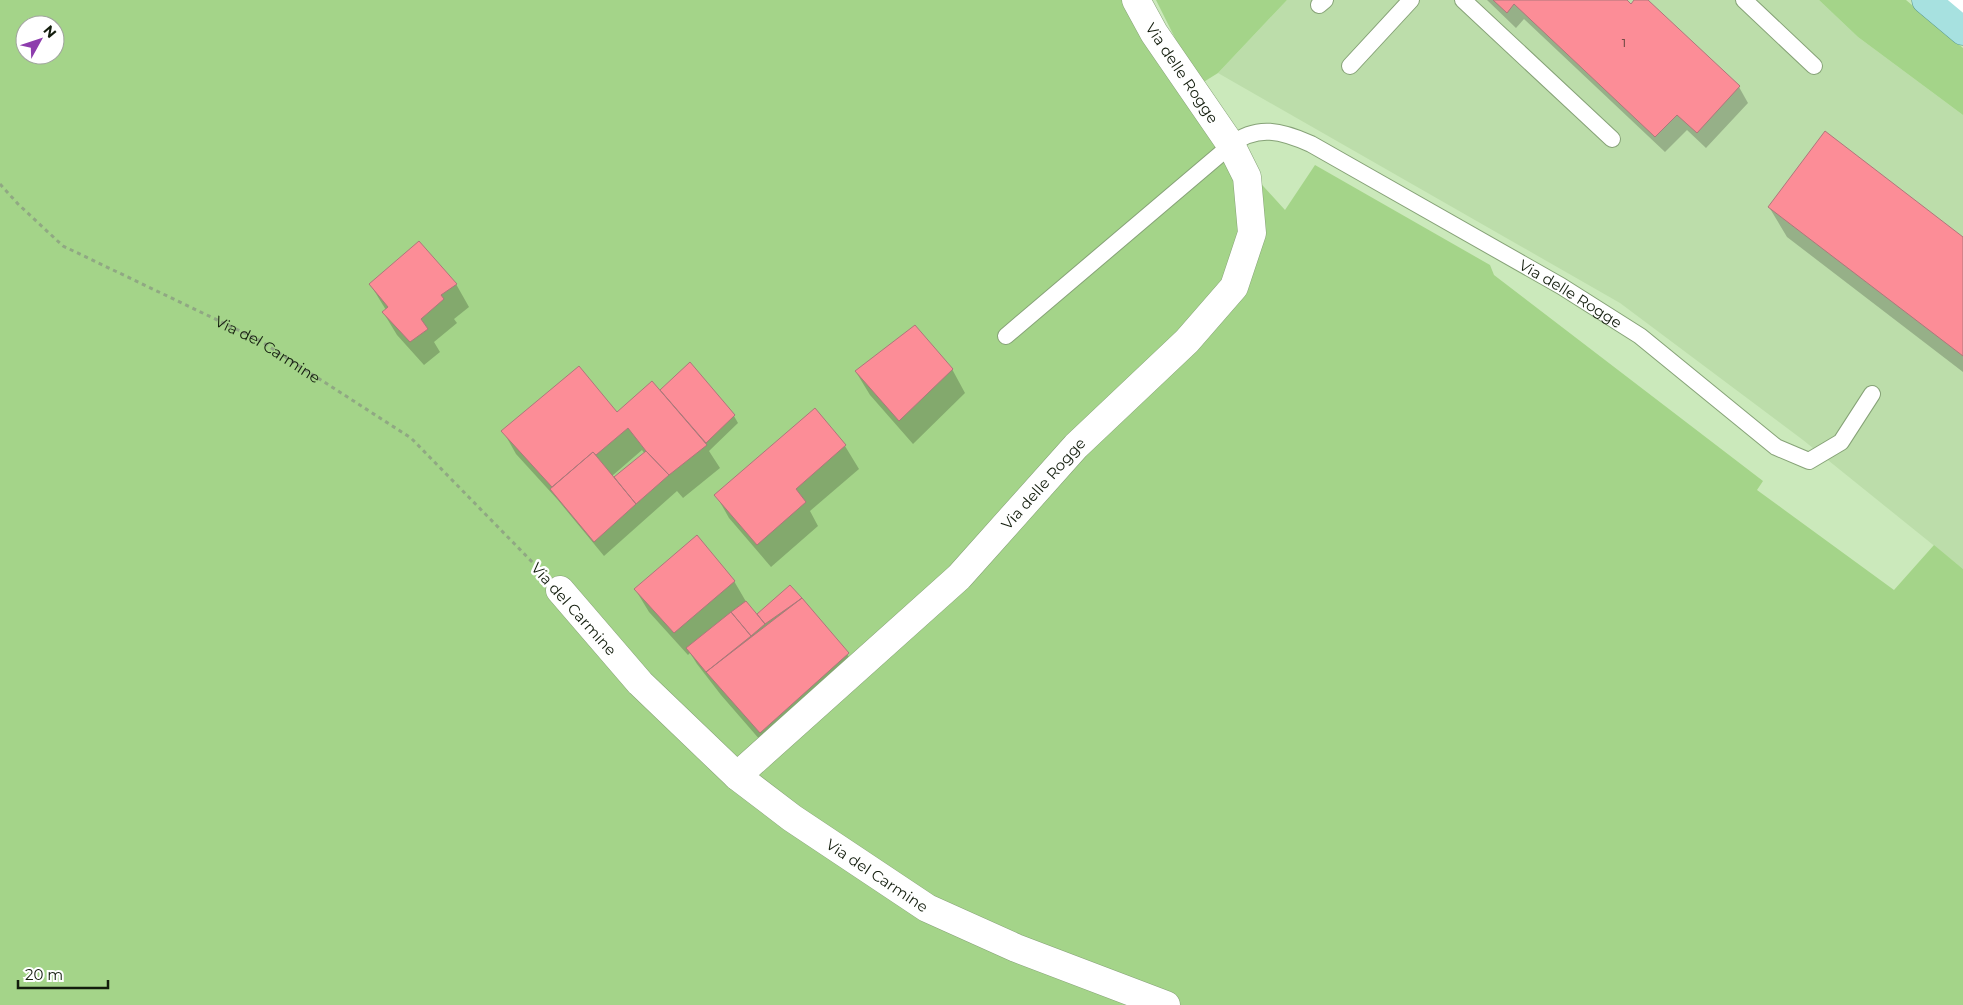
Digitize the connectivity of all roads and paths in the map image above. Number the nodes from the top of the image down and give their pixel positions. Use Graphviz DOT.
graph roads {
  1 [pos="1136,0"];
  2 [pos="1411,0"];
  3 [pos="1463,0"];
  4 [pos="1744,0"];
  5 [pos="1926,0"];
  6 [pos="1953,0"];
  7 [pos="1963,9"];
  8 [pos="1963,32"];
  9 [pos="1350,66"];
  10 [pos="1814,66"];
  11 [pos="1612,140"];
  12 [pos="1230,144"];
  13 [pos="0,184"];
  14 [pos="1006,336"];
  15 [pos="1872,394"];
  16 [pos="560,590"];
  17 [pos="737,776"];
  18 [pos="1166,1005"];
  1 -- 12 [label="street, Via delle Rogge"];
  2 -- 9 [label="lane"];
  3 -- 11 [label="lane"];
  4 -- 10 [label="lane"];
  5 -- 8 [label="main road"];
  6 -- 7 [label="lane"];
  12 -- 14 [label="lane"];
  12 -- 15 [label="lane, Via delle Rogge"];
  12 -- 17 [label="street, Via delle Rogge"];
  13 -- 16 [label="path, Via del Carmine"];
  16 -- 17 [label="street, Via del Carmine"];
  17 -- 18 [label="street, Via del Carmine"];
}
